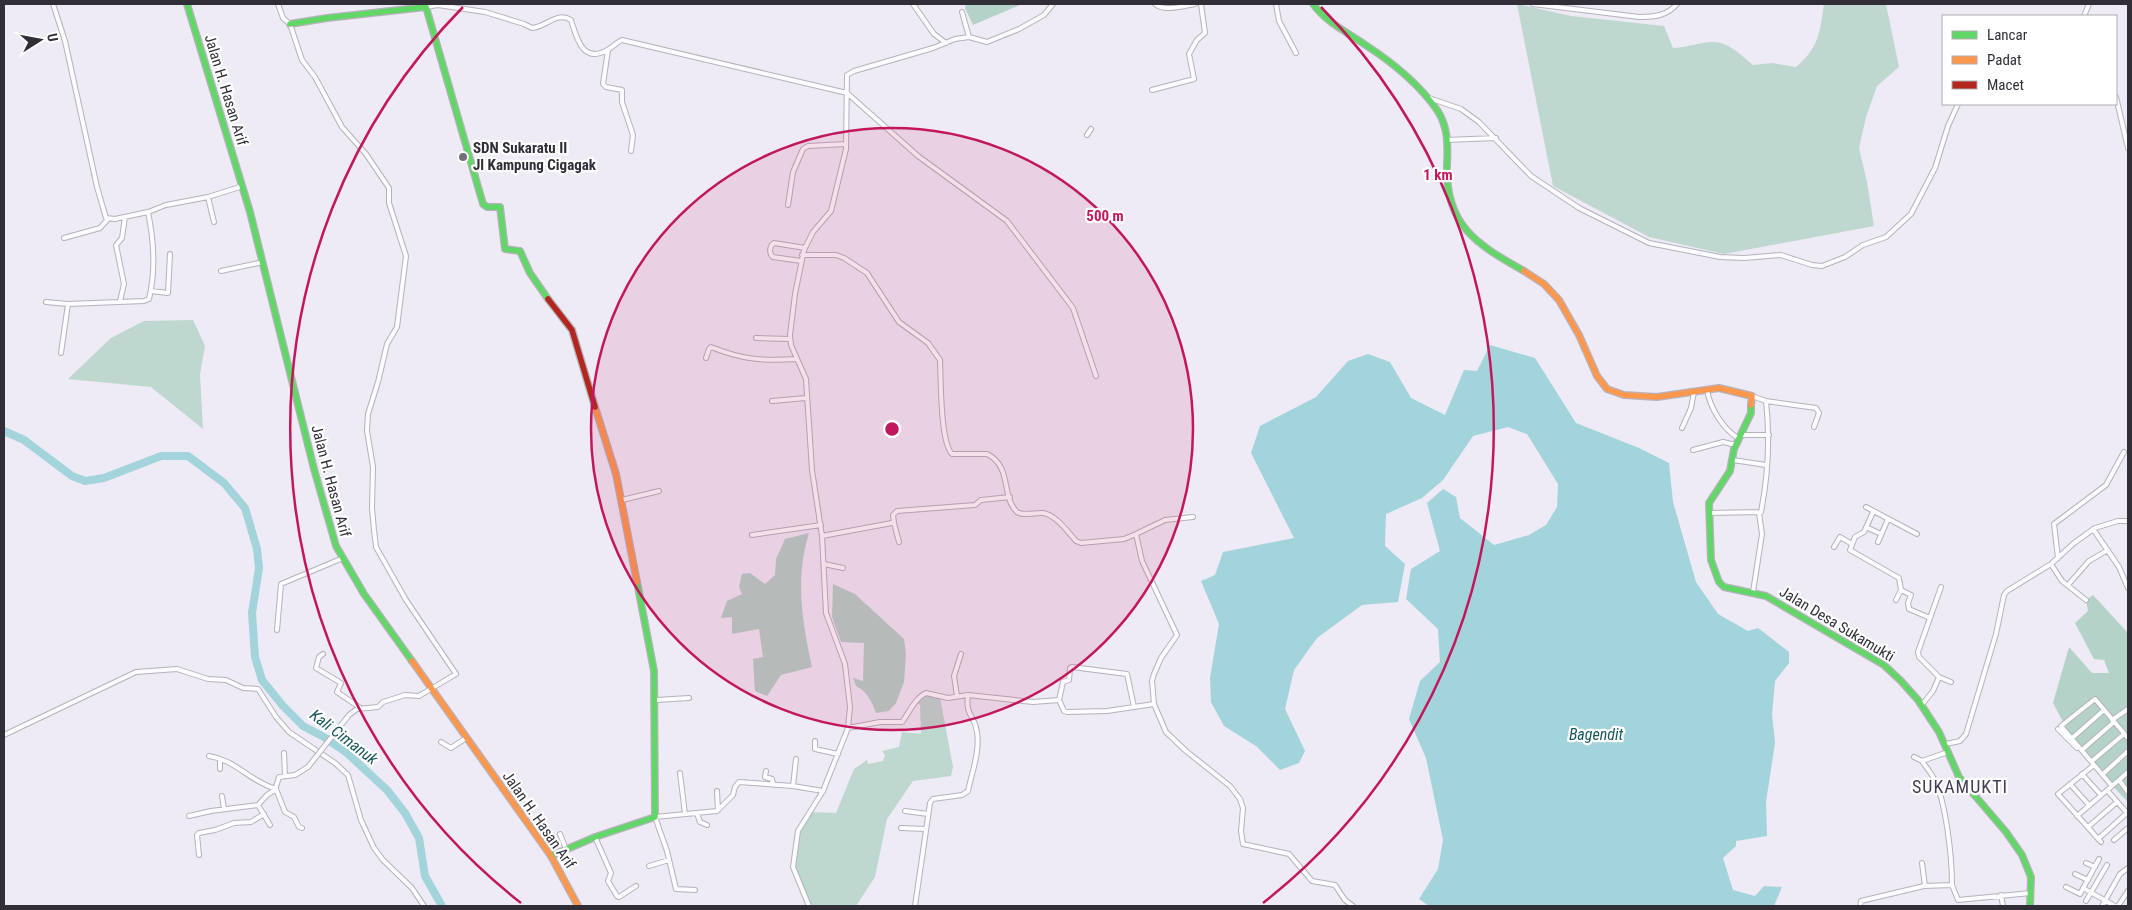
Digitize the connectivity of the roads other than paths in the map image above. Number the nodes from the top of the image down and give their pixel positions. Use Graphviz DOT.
graph roads {
  1 [pos="54,4"];
  2 [pos="187,4"];
  3 [pos="278,4"];
  4 [pos="913,4"];
  5 [pos="1053,4"];
  6 [pos="1155,4"];
  7 [pos="1195,4"];
  8 [pos="1202,4"];
  9 [pos="1276,4"];
  10 [pos="1313,4"];
  11 [pos="1533,4"];
  12 [pos="1677,4"];
  13 [pos="426,5"];
  14 [pos="962,12"];
  15 [pos="290,24"];
  16 [pos="969,37"];
  17 [pos="947,43"];
  18 [pos="608,50"];
  19 [pos="1296,53"];
  20 [pos="1152,90"];
  21 [pos="847,93"];
  22 [pos="1427,98"];
  23 [pos="2117,100"];
  24 [pos="1439,101"];
  25 [pos="1958,105"];
  26 [pos="1436,109"];
  27 [pos="1091,129"];
  28 [pos="1087,135"];
  29 [pos="1446,138"];
  30 [pos="1496,138"];
  31 [pos="846,144"];
  32 [pos="2128,148"];
  33 [pos="631,151"];
  34 [pos="243,186"];
  35 [pos="208,197"];
  36 [pos="788,204"];
  37 [pos="148,212"];
  38 [pos="125,217"];
  39 [pos="108,219"];
  40 [pos="214,222"];
  41 [pos="64,238"];
  42 [pos="805,248"];
  43 [pos="170,254"];
  44 [pos="802,255"];
  45 [pos="801,261"];
  46 [pos="262,262"];
  47 [pos="221,271"];
  48 [pos="151,291"];
  49 [pos="120,301"];
  50 [pos="46,302"];
  51 [pos="68,304"];
  52 [pos="756,338"];
  53 [pos="790,339"];
  54 [pos="61,352"];
  55 [pos="706,358"];
  56 [pos="797,359"];
  57 [pos="1096,376"];
  58 [pos="1707,390"];
  59 [pos="1694,392"];
  60 [pos="1752,396"];
  61 [pos="806,398"];
  62 [pos="772,401"];
  63 [pos="1766,401"];
  64 [pos="1814,427"];
  65 [pos="1682,428"];
  66 [pos="1769,435"];
  67 [pos="1738,439"];
  68 [pos="1693,450"];
  69 [pos="2124,452"];
  70 [pos="1732,460"];
  71 [pos="1766,465"];
  72 [pos="659,491"];
  73 [pos="1010,497"];
  74 [pos="622,500"];
  75 [pos="1866,508"];
  76 [pos="1873,512"];
  77 [pos="1709,513"];
  78 [pos="1758,513"];
  79 [pos="1193,516"];
  80 [pos="1888,519"];
  81 [pos="2128,521"];
  82 [pos="892,523"];
  83 [pos="821,525"];
  84 [pos="1866,527"];
  85 [pos="2093,529"];
  86 [pos="1136,534"];
  87 [pos="1881,534"];
  88 [pos="1917,534"];
  89 [pos="752,535"];
  90 [pos="822,536"];
  91 [pos="899,542"];
  92 [pos="1878,542"];
  93 [pos="1852,544"];
  94 [pos="1834,547"];
  95 [pos="2108,550"];
  96 [pos="343,558"];
  97 [pos="2058,558"];
  98 [pos="824,564"];
  99 [pos="2051,564"];
  100 [pos="843,568"];
  101 [pos="2068,585"];
  102 [pos="1941,587"];
  103 [pos="2128,588"];
  104 [pos="1901,590"];
  105 [pos="1753,592"];
  106 [pos="1896,600"];
  107 [pos="2086,600"];
  108 [pos="1930,618"];
  109 [pos="278,630"];
  110 [pos="323,654"];
  111 [pos="961,654"];
  112 [pos="1939,677"];
  113 [pos="1951,682"];
  114 [pos="432,690"];
  115 [pos="968,695"];
  116 [pos="957,696"];
  117 [pos="689,698"];
  118 [pos="656,700"];
  119 [pos="1059,700"];
  120 [pos="1154,704"];
  121 [pos="1921,706"];
  122 [pos="1134,707"];
  123 [pos="358,708"];
  124 [pos="2126,709"];
  125 [pos="2104,710"];
  126 [pos="2128,714"];
  127 [pos="2113,721"];
  128 [pos="848,728"];
  129 [pos="2060,728"];
  130 [pos="2052,733"];
  131 [pos="2124,734"];
  132 [pos="4,736"];
  133 [pos="466,738"];
  134 [pos="2128,738"];
  135 [pos="2070,739"];
  136 [pos="814,741"];
  137 [pos="441,742"];
  138 [pos="1946,744"];
  139 [pos="2081,750"];
  140 [pos="2128,751"];
  141 [pos="1948,752"];
  142 [pos="284,753"];
  143 [pos="838,754"];
  144 [pos="209,756"];
  145 [pos="1914,757"];
  146 [pos="220,759"];
  147 [pos="796,759"];
  148 [pos="1922,761"];
  149 [pos="2093,763"];
  150 [pos="220,769"];
  151 [pos="766,771"];
  152 [pos="2128,772"];
  153 [pos="680,773"];
  154 [pos="2082,774"];
  155 [pos="2103,774"];
  156 [pos="285,776"];
  157 [pos="2119,780"];
  158 [pos="773,784"];
  159 [pos="2070,784"];
  160 [pos="792,786"];
  161 [pos="2112,786"];
  162 [pos="276,789"];
  163 [pos="2107,790"];
  164 [pos="717,791"];
  165 [pos="823,791"];
  166 [pos="2128,792"];
  167 [pos="2101,795"];
  168 [pos="222,796"];
  169 [pos="2117,802"];
  170 [pos="258,805"];
  171 [pos="2088,805"];
  172 [pos="224,809"];
  173 [pos="718,810"];
  174 [pos="905,811"];
  175 [pos="697,813"];
  176 [pos="2128,813"];
  177 [pos="264,814"];
  178 [pos="685,814"];
  179 [pos="928,814"];
  180 [pos="190,816"];
  181 [pos="2077,816"];
  182 [pos="655,817"];
  183 [pos="707,825"];
  184 [pos="270,826"];
  185 [pos="2088,827"];
  186 [pos="302,828"];
  187 [pos="901,828"];
  188 [pos="2128,828"];
  189 [pos="926,829"];
  190 [pos="560,834"];
  191 [pos="595,837"];
  192 [pos="2114,840"];
  193 [pos="566,849"];
  194 [pos="199,855"];
  195 [pos="551,856"];
  196 [pos="2099,858"];
  197 [pos="669,860"];
  198 [pos="1922,863"];
  199 [pos="2086,863"];
  200 [pos="2108,865"];
  201 [pos="649,866"];
  202 [pos="2095,866"];
  203 [pos="2128,868"];
  204 [pos="2076,874"];
  205 [pos="2088,880"];
  206 [pos="1952,885"];
  207 [pos="636,886"];
  208 [pos="1925,886"];
  209 [pos="2066,887"];
  210 [pos="2083,888"];
  211 [pos="696,890"];
  212 [pos="2128,891"];
  213 [pos="2031,893"];
  214 [pos="2091,893"];
  215 [pos="2001,895"];
  216 [pos="2086,901"];
  217 [pos="2105,901"];
  218 [pos="424,906"];
  219 [pos="578,906"];
  220 [pos="809,906"];
  221 [pos="915,906"];
  222 [pos="1353,906"];
  223 [pos="1860,906"];
  224 [pos="2002,906"];
  225 [pos="2030,906"];
  226 [pos="2102,906"];
  227 [pos="2117,906"];
  1 -- 39 [label="street"];
  2 -- 34 [label="street, Jalan H. Hasan Arif"];
  3 -- 15 [label="street"];
  4 -- 17 [label="street"];
  5 -- 16 [label="street"];
  6 -- 7 [label="street"];
  8 -- 20 [label="street"];
  9 -- 19 [label="street"];
  10 -- 22 [label="street"];
  11 -- 12 [label="street"];
  13 -- 15 [label="street"];
  13 -- 18 [label="street"];
  13 -- 74 [label="street"];
  14 -- 16 [label="street"];
  15 -- 114 [label="street"];
  16 -- 17 [label="street"];
  17 -- 21 [label="street"];
  18 -- 21 [label="street"];
  18 -- 33 [label="street"];
  21 -- 31 [label="street"];
  21 -- 57 [label="street"];
  22 -- 24 [label="street"];
  22 -- 26 [label="street"];
  23 -- 32 [label="street"];
  24 -- 26 [label="street"];
  24 -- 30 [label="street"];
  25 -- 30 [label="street"];
  26 -- 29 [label="street"];
  27 -- 28 [label="street"];
  29 -- 30 [label="street"];
  29 -- 59 [label="street"];
  31 -- 36 [label="street"];
  31 -- 42 [label="street"];
  34 -- 35 [label="street"];
  34 -- 46 [label="street, Jalan H. Hasan Arif"];
  35 -- 37 [label="street"];
  35 -- 40 [label="street"];
  37 -- 38 [label="street"];
  37 -- 48 [label="street"];
  38 -- 39 [label="street"];
  38 -- 49 [label="street"];
  39 -- 41 [label="street"];
  42 -- 44 [label="street"];
  42 -- 45 [label="street"];
  43 -- 48 [label="street"];
  44 -- 45 [label="street"];
  44 -- 73 [label="street"];
  45 -- 53 [label="street"];
  46 -- 47 [label="street"];
  46 -- 96 [label="street, Jalan H. Hasan Arif"];
  48 -- 49 [label="street"];
  49 -- 51 [label="street"];
  50 -- 51 [label="street"];
  51 -- 54 [label="street"];
  52 -- 53 [label="street"];
  53 -- 56 [label="street"];
  55 -- 56 [label="street"];
  56 -- 61 [label="street"];
  58 -- 59 [label="street"];
  58 -- 60 [label="street"];
  58 -- 67 [label="street"];
  59 -- 65 [label="street"];
  60 -- 63 [label="street"];
  60 -- 67 [label="street, Jalan Desa Sukamukti"];
  61 -- 62 [label="street"];
  61 -- 83 [label="street"];
  63 -- 64 [label="street"];
  63 -- 66 [label="street"];
  66 -- 67 [label="street"];
  66 -- 71 [label="street"];
  67 -- 68 [label="street"];
  67 -- 70 [label="street, Jalan Desa Sukamukti"];
  69 -- 97 [label="street"];
  70 -- 71 [label="street"];
  70 -- 77 [label="street, Jalan Desa Sukamukti"];
  71 -- 78 [label="street"];
  72 -- 74 [label="street"];
  73 -- 82 [label="street"];
  73 -- 86 [label="street"];
  74 -- 118 [label="street"];
  75 -- 76 [label="street"];
  76 -- 80 [label="street"];
  76 -- 84 [label="street"];
  77 -- 78 [label="street"];
  77 -- 105 [label="street, Jalan Desa Sukamukti"];
  78 -- 105 [label="street"];
  79 -- 86 [label="street"];
  80 -- 87 [label="street"];
  80 -- 88 [label="street"];
  81 -- 85 [label="street"];
  82 -- 90 [label="street"];
  82 -- 91 [label="street"];
  83 -- 89 [label="street"];
  83 -- 90 [label="street"];
  84 -- 87 [label="street"];
  84 -- 93 [label="street"];
  85 -- 95 [label="street"];
  85 -- 97 [label="street"];
  86 -- 120 [label="street"];
  87 -- 92 [label="street"];
  90 -- 98 [label="street"];
  93 -- 94 [label="street"];
  93 -- 104 [label="street"];
  95 -- 101 [label="street"];
  95 -- 103 [label="street"];
  96 -- 109 [label="street"];
  96 -- 114 [label="street, Jalan H. Hasan Arif"];
  97 -- 99 [label="street"];
  98 -- 100 [label="street"];
  98 -- 128 [label="street"];
  99 -- 101 [label="street"];
  99 -- 138 [label="street"];
  101 -- 107 [label="street"];
  102 -- 108 [label="street"];
  104 -- 106 [label="street"];
  104 -- 108 [label="street"];
  105 -- 121 [label="street, Jalan Desa Sukamukti"];
  108 -- 112 [label="street"];
  110 -- 123 [label="street"];
  111 -- 116 [label="street"];
  112 -- 113 [label="street"];
  112 -- 121 [label="street"];
  114 -- 123 [label="street"];
  114 -- 133 [label="street, Jalan H. Hasan Arif"];
  115 -- 116 [label="street"];
  115 -- 119 [label="street"];
  115 -- 179 [label="street"];
  116 -- 128 [label="street"];
  117 -- 118 [label="street"];
  118 -- 182 [label="street"];
  119 -- 122 [label="street"];
  119 -- 122 [label="street"];
  120 -- 122 [label="street"];
  120 -- 222 [label="street"];
  121 -- 138 [label="street, Jalan Desa Sukamukti"];
  123 -- 156 [label="street, bridge"];
  124 -- 126 [label="street"];
  124 -- 127 [label="street"];
  125 -- 127 [label="street"];
  125 -- 129 [label="street"];
  125 -- 135 [label="street"];
  127 -- 131 [label="street"];
  127 -- 139 [label="street"];
  128 -- 143 [label="street"];
  129 -- 130 [label="street"];
  129 -- 135 [label="street"];
  131 -- 134 [label="street"];
  131 -- 149 [label="street"];
  132 -- 218 [label="street"];
  133 -- 137 [label="street"];
  133 -- 195 [label="street, Jalan H. Hasan Arif"];
  135 -- 139 [label="street"];
  136 -- 143 [label="street"];
  138 -- 141 [label="street, Jalan Desa Sukamukti"];
  139 -- 149 [label="street"];
  140 -- 155 [label="street"];
  141 -- 148 [label="street"];
  141 -- 213 [label="street, Jalan Desa Sukamukti"];
  142 -- 156 [label="street"];
  143 -- 165 [label="street"];
  144 -- 146 [label="street"];
  145 -- 148 [label="street"];
  146 -- 150 [label="street"];
  146 -- 162 [label="street"];
  147 -- 160 [label="street"];
  148 -- 206 [label="street"];
  149 -- 154 [label="street"];
  149 -- 155 [label="street"];
  151 -- 158 [label="street"];
  152 -- 157 [label="street"];
  153 -- 178 [label="street"];
  154 -- 159 [label="street"];
  154 -- 167 [label="street"];
  155 -- 161 [label="street"];
  156 -- 162 [label="street"];
  157 -- 161 [label="street"];
  157 -- 166 [label="street"];
  158 -- 160 [label="street"];
  158 -- 173 [label="street"];
  159 -- 171 [label="street"];
  159 -- 181 [label="street"];
  160 -- 165 [label="street"];
  161 -- 163 [label="street"];
  162 -- 170 [label="street"];
  162 -- 186 [label="street"];
  163 -- 167 [label="street"];
  163 -- 169 [label="street"];
  164 -- 173 [label="street"];
  165 -- 220 [label="street"];
  167 -- 171 [label="street"];
  168 -- 172 [label="street"];
  169 -- 176 [label="street"];
  169 -- 185 [label="street"];
  170 -- 172 [label="street"];
  170 -- 177 [label="street"];
  171 -- 181 [label="street"];
  172 -- 180 [label="street"];
  173 -- 175 [label="street"];
  174 -- 179 [label="street"];
  175 -- 178 [label="street"];
  175 -- 183 [label="street"];
  176 -- 185 [label="street"];
  177 -- 184 [label="street"];
  177 -- 194 [label="street"];
  178 -- 182 [label="street"];
  179 -- 189 [label="street"];
  181 -- 185 [label="street"];
  182 -- 191 [label="street"];
  182 -- 197 [label="street"];
  187 -- 189 [label="street"];
  188 -- 192 [label="street"];
  189 -- 221 [label="street"];
  190 -- 193 [label="street"];
  191 -- 193 [label="street"];
  191 -- 207 [label="street"];
  193 -- 195 [label="street"];
  195 -- 219 [label="street, Jalan H. Hasan Arif"];
  196 -- 202 [label="street"];
  197 -- 201 [label="street"];
  197 -- 211 [label="street"];
  198 -- 208 [label="street"];
  199 -- 202 [label="street"];
  200 -- 214 [label="street"];
  202 -- 205 [label="street"];
  203 -- 217 [label="street"];
  204 -- 205 [label="street"];
  205 -- 210 [label="street"];
  206 -- 208 [label="street"];
  206 -- 215 [label="street"];
  208 -- 223 [label="street"];
  209 -- 210 [label="street"];
  210 -- 214 [label="street"];
  212 -- 227 [label="street"];
  213 -- 215 [label="street"];
  213 -- 225 [label="street, Jalan Desa Sukamukti"];
  214 -- 216 [label="street"];
  214 -- 217 [label="street"];
  215 -- 224 [label="street"];
  217 -- 226 [label="street"];
  217 -- 227 [label="street"];
}
